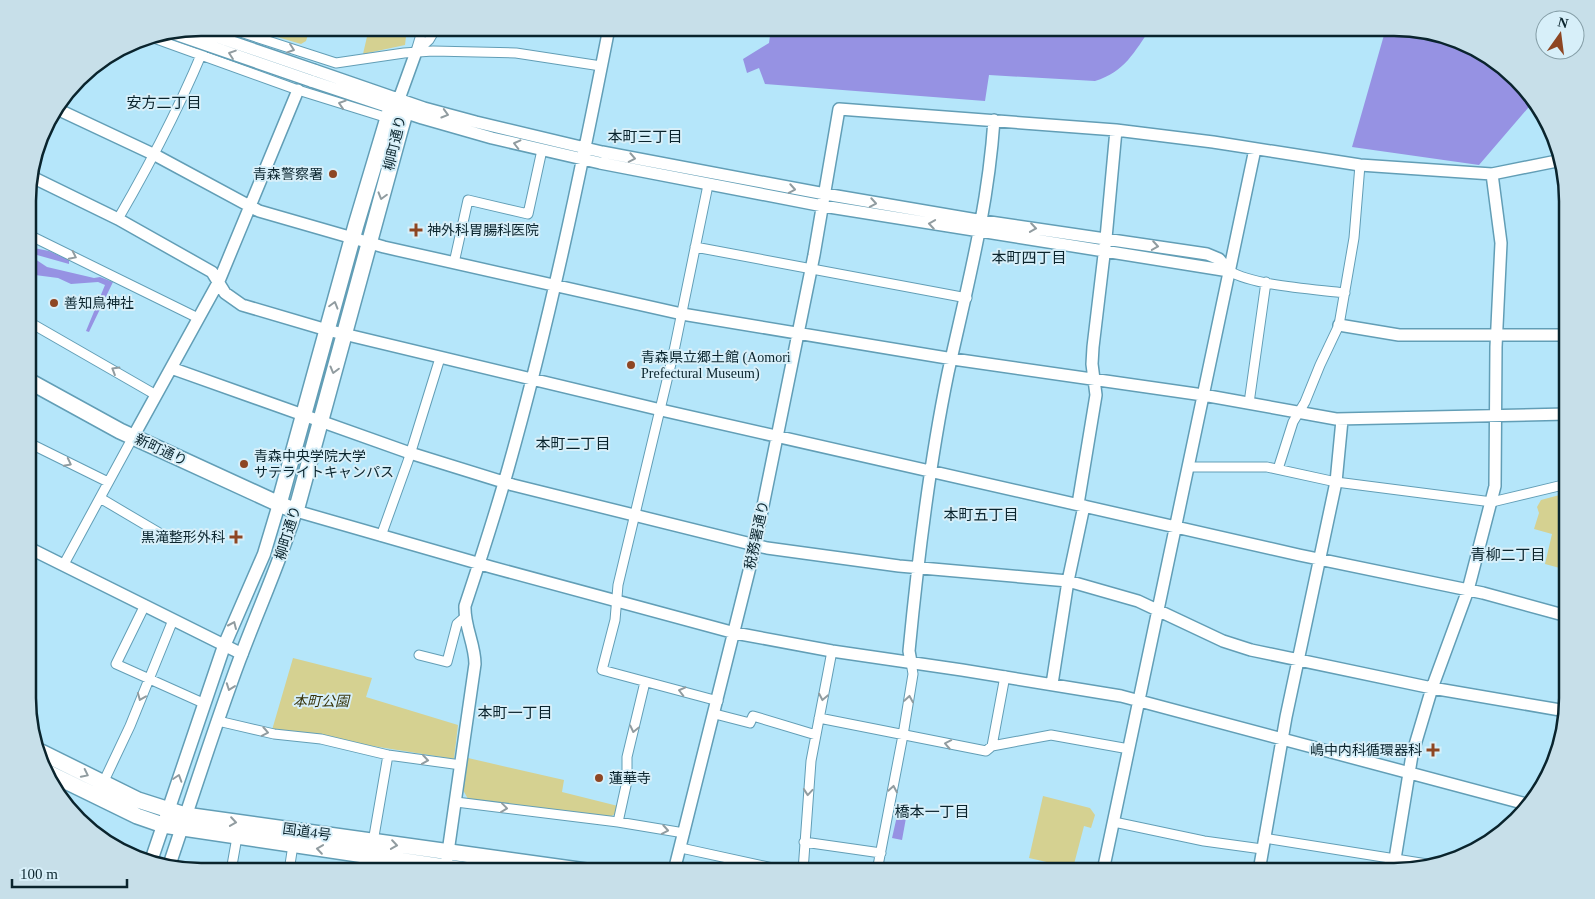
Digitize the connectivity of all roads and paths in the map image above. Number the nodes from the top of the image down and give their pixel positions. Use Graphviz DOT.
graph roads {
  1 [pos="186,37"];
  2 [pos="208,37"];
  3 [pos="214,37"];
  4 [pos="256,37"];
  5 [pos="421,37"];
  6 [pos="431,37"];
  7 [pos="607,37"];
  8 [pos="161,41"];
  9 [pos="417,51"];
  10 [pos="201,56"];
  11 [pos="601,66"];
  12 [pos="312,76"];
  13 [pos="298,90"];
  14 [pos="396,110"];
  15 [pos="63,112"];
  16 [pos="994,120"];
  17 [pos="1116,130"];
  18 [pos="1255,149"];
  19 [pos="542,150"];
  20 [pos="583,154"];
  21 [pos="155,155"];
  22 [pos="1554,162"];
  23 [pos="1360,165"];
  24 [pos="1492,174"];
  25 [pos="38,180"];
  26 [pos="708,185"];
  27 [pos="824,200"];
  28 [pos="249,206"];
  29 [pos="118,219"];
  30 [pos="981,227"];
  31 [pos="36,238"];
  32 [pos="352,238"];
  33 [pos="1106,238"];
  34 [pos="368,243"];
  35 [pos="695,247"];
  36 [pos="1105,250"];
  37 [pos="454,263"];
  38 [pos="811,269"];
  39 [pos="1229,271"];
  40 [pos="218,281"];
  41 [pos="1266,282"];
  42 [pos="554,286"];
  43 [pos="1345,293"];
  44 [pos="967,298"];
  45 [pos="682,314"];
  46 [pos="198,318"];
  47 [pos="1339,325"];
  48 [pos="36,326"];
  49 [pos="327,330"];
  50 [pos="799,333"];
  51 [pos="343,334"];
  52 [pos="1497,336"];
  53 [pos="1558,336"];
  54 [pos="440,358"];
  55 [pos="953,359"];
  56 [pos="171,368"];
  57 [pos="1094,378"];
  58 [pos="531,380"];
  59 [pos="36,385"];
  60 [pos="156,395"];
  61 [pos="1203,395"];
  62 [pos="1249,403"];
  63 [pos="661,410"];
  64 [pos="1300,412"];
  65 [pos="1558,414"];
  66 [pos="304,415"];
  67 [pos="1497,417"];
  68 [pos="1342,420"];
  69 [pos="320,421"];
  70 [pos="133,437"];
  71 [pos="778,437"];
  72 [pos="36,446"];
  73 [pos="410,454"];
  74 [pos="1188,467"];
  75 [pos="1278,469"];
  76 [pos="932,471"];
  77 [pos="108,482"];
  78 [pos="504,482"];
  79 [pos="1336,482"];
  80 [pos="1558,486"];
  81 [pos="100,498"];
  82 [pos="1492,502"];
  83 [pos="279,504"];
  84 [pos="1081,505"];
  85 [pos="296,511"];
  86 [pos="635,516"];
  87 [pos="1175,527"];
  88 [pos="161,534"];
  89 [pos="381,536"];
  90 [pos="755,546"];
  91 [pos="36,551"];
  92 [pos="1318,559"];
  93 [pos="64,564"];
  94 [pos="479,564"];
  95 [pos="916,568"];
  96 [pos="1068,581"];
  97 [pos="1468,590"];
  98 [pos="617,601"];
  99 [pos="144,605"];
  100 [pos="1157,609"];
  101 [pos="1558,614"];
  102 [pos="465,616"];
  103 [pos="173,620"];
  104 [pos="735,633"];
  105 [pos="224,646"];
  106 [pos="832,651"];
  107 [pos="242,654"];
  108 [pos="419,655"];
  109 [pos="1299,660"];
  110 [pos="911,662"];
  111 [pos="1004,676"];
  112 [pos="149,679"];
  113 [pos="645,682"];
  114 [pos="1052,684"];
  115 [pos="1432,688"];
  116 [pos="718,701"];
  117 [pos="1140,701"];
  118 [pos="204,703"];
  119 [pos="1558,710"];
  120 [pos="715,714"];
  121 [pos="819,718"];
  122 [pos="218,721"];
  123 [pos="816,735"];
  124 [pos="903,735"];
  125 [pos="1282,738"];
  126 [pos="992,746"];
  127 [pos="1129,749"];
  128 [pos="47,755"];
  129 [pos="388,755"];
  130 [pos="461,765"];
  131 [pos="1409,771"];
  132 [pos="56,777"];
  133 [pos="103,783"];
  134 [pos="456,802"];
  135 [pos="1521,803"];
  136 [pos="165,818"];
  137 [pos="183,822"];
  138 [pos="618,822"];
  139 [pos="1114,822"];
  140 [pos="684,833"];
  141 [pos="237,837"];
  142 [pos="373,842"];
  143 [pos="804,842"];
  144 [pos="1263,843"];
  145 [pos="293,845"];
  146 [pos="680,848"];
  147 [pos="882,852"];
  148 [pos="153,855"];
  149 [pos="1395,858"];
  150 [pos="171,859"];
  151 [pos="1412,861"];
  152 [pos="803,862"];
  153 [pos="879,862"];
  154 [pos="1105,862"];
  155 [pos="1260,862"];
  156 [pos="1394,862"];
  157 [pos="233,863"];
  158 [pos="290,863"];
  159 [pos="437,863"];
  160 [pos="443,863"];
  161 [pos="447,863"];
  162 [pos="676,863"];
  163 [pos="747,863"];
  12 -- 1 [label="street, one-way, bridge"];
  2 -- 10 [label="street"];
  3 -- 12 [label="street, bridge"];
  4 -- 9 [label="street, one-way"];
  5 -- 9 [label="street"];
  6 -- 9 [label="street"];
  7 -- 11 [label="street"];
  8 -- 10 [label="street"];
  9 -- 11 [label="street"];
  9 -- 14 [label="street"];
  10 -- 13 [label="street"];
  10 -- 21 [label="street"];
  11 -- 20 [label="street"];
  12 -- 14 [label="street"];
  14 -- 13 [label="street, one-way"];
  13 -- 28 [label="street"];
  19 -- 14 [label="street, one-way"];
  14 -- 20 [label="street, one-way"];
  14 -- 32 [label="main road, 柳町通り"];
  14 -- 34 [label="main road, 柳町通り, one-way"];
  15 -- 21 [label="street"];
  16 -- 17 [label="street, 税務署通り"];
  16 -- 27 [label="street, 税務署通り"];
  16 -- 30 [label="street"];
  17 -- 18 [label="street, 税務署通り"];
  17 -- 33 [label="street"];
  18 -- 23 [label="street, 税務署通り"];
  18 -- 39 [label="street"];
  19 -- 20 [label="street"];
  19 -- 37 [label="street"];
  20 -- 26 [label="street"];
  20 -- 27 [label="street, one-way"];
  20 -- 42 [label="street"];
  21 -- 28 [label="street"];
  21 -- 29 [label="street"];
  22 -- 24 [label="street, 税務署通り"];
  23 -- 24 [label="street, 税務署通り"];
  23 -- 43 [label="street"];
  24 -- 52 [label="street"];
  25 -- 29 [label="street"];
  26 -- 27 [label="street"];
  26 -- 35 [label="street"];
  27 -- 30 [label="street"];
  27 -- 38 [label="street, 税務署通り"];
  28 -- 32 [label="street"];
  28 -- 40 [label="street"];
  29 -- 40 [label="street"];
  30 -- 33 [label="street, one-way"];
  30 -- 36 [label="street"];
  30 -- 44 [label="street"];
  31 -- 46 [label="street, one-way"];
  32 -- 34 [label="street"];
  49 -- 32 [label="main road, 柳町通り, one-way"];
  33 -- 36 [label="street"];
  33 -- 39 [label="street, one-way"];
  34 -- 37 [label="street"];
  34 -- 51 [label="main road, 柳町通り"];
  35 -- 38 [label="street"];
  35 -- 45 [label="street"];
  36 -- 39 [label="street"];
  36 -- 57 [label="street"];
  37 -- 42 [label="street"];
  38 -- 44 [label="street"];
  38 -- 50 [label="street, 税務署通り"];
  39 -- 41 [label="street"];
  39 -- 61 [label="street"];
  40 -- 46 [label="street"];
  40 -- 49 [label="street"];
  41 -- 43 [label="street"];
  41 -- 62 [label="street"];
  42 -- 45 [label="street"];
  42 -- 58 [label="street"];
  43 -- 47 [label="street"];
  44 -- 55 [label="street"];
  45 -- 50 [label="street"];
  45 -- 63 [label="street"];
  46 -- 56 [label="street"];
  47 -- 52 [label="street"];
  47 -- 64 [label="street"];
  60 -- 48 [label="street, one-way"];
  49 -- 51 [label="street"];
  49 -- 66 [label="main road, 柳町通り"];
  50 -- 55 [label="street"];
  50 -- 71 [label="street, 税務署通り"];
  51 -- 54 [label="street"];
  51 -- 69 [label="main road, 柳町通り, one-way"];
  52 -- 53 [label="street"];
  52 -- 67 [label="street"];
  54 -- 58 [label="street"];
  54 -- 73 [label="street"];
  55 -- 57 [label="street"];
  55 -- 76 [label="street"];
  56 -- 60 [label="street"];
  56 -- 66 [label="street"];
  57 -- 61 [label="street"];
  57 -- 84 [label="street"];
  58 -- 63 [label="street"];
  58 -- 78 [label="street"];
  59 -- 70 [label="main road, 新町通り"];
  60 -- 70 [label="street"];
  61 -- 62 [label="street"];
  61 -- 74 [label="street"];
  62 -- 64 [label="street"];
  63 -- 71 [label="street"];
  63 -- 86 [label="street"];
  64 -- 68 [label="street"];
  64 -- 75 [label="street"];
  65 -- 67 [label="street"];
  66 -- 69 [label="street"];
  66 -- 83 [label="main road, 柳町通り"];
  67 -- 68 [label="street"];
  67 -- 82 [label="street"];
  68 -- 79 [label="street"];
  69 -- 73 [label="street"];
  69 -- 85 [label="main road, 柳町通り"];
  70 -- 77 [label="street"];
  70 -- 83 [label="main road, 新町通り"];
  71 -- 76 [label="street"];
  71 -- 90 [label="street, 税務署通り"];
  72 -- 77 [label="street, one-way"];
  73 -- 78 [label="street"];
  73 -- 89 [label="street"];
  74 -- 75 [label="street"];
  74 -- 87 [label="street"];
  75 -- 79 [label="street"];
  76 -- 84 [label="street"];
  76 -- 95 [label="street"];
  77 -- 81 [label="street"];
  78 -- 86 [label="street"];
  78 -- 94 [label="street"];
  79 -- 82 [label="street"];
  79 -- 92 [label="street"];
  80 -- 82 [label="street"];
  81 -- 88 [label="street"];
  81 -- 93 [label="street"];
  82 -- 97 [label="street"];
  83 -- 85 [label="main road, 新町通り"];
  105 -- 83 [label="main road, 柳町通り, one-way"];
  84 -- 87 [label="street"];
  84 -- 96 [label="street"];
  85 -- 89 [label="street"];
  85 -- 107 [label="main road, 柳町通り"];
  86 -- 90 [label="street"];
  86 -- 98 [label="street"];
  87 -- 92 [label="street"];
  87 -- 100 [label="street"];
  89 -- 94 [label="street"];
  90 -- 95 [label="street"];
  90 -- 104 [label="street, 税務署通り"];
  91 -- 93 [label="street"];
  92 -- 97 [label="street"];
  92 -- 109 [label="street"];
  93 -- 99 [label="street"];
  94 -- 98 [label="street"];
  94 -- 102 [label="street"];
  95 -- 96 [label="street"];
  95 -- 110 [label="street"];
  96 -- 100 [label="street"];
  96 -- 114 [label="street"];
  97 -- 101 [label="street"];
  97 -- 115 [label="street"];
  98 -- 104 [label="street"];
  98 -- 113 [label="street"];
  99 -- 103 [label="street"];
  99 -- 112 [label="street"];
  100 -- 109 [label="street"];
  100 -- 117 [label="street"];
  102 -- 108 [label="street"];
  102 -- 130 [label="street"];
  103 -- 105 [label="street"];
  103 -- 112 [label="street"];
  104 -- 106 [label="street"];
  104 -- 116 [label="street, 税務署通り"];
  105 -- 107 [label="street"];
  105 -- 118 [label="main road, 柳町通り"];
  106 -- 110 [label="street"];
  106 -- 121 [label="street, one-way"];
  107 -- 122 [label="main road, 柳町通り, one-way"];
  109 -- 115 [label="street"];
  109 -- 125 [label="street"];
  110 -- 111 [label="street"];
  124 -- 110 [label="street, one-way"];
  111 -- 114 [label="street"];
  111 -- 126 [label="street"];
  112 -- 118 [label="street"];
  112 -- 133 [label="street, one-way"];
  116 -- 113 [label="street, one-way"];
  113 -- 138 [label="street, one-way"];
  114 -- 117 [label="street"];
  115 -- 119 [label="street"];
  115 -- 131 [label="street"];
  116 -- 120 [label="street, 税務署通り"];
  117 -- 125 [label="street"];
  117 -- 127 [label="street"];
  136 -- 118 [label="main road, 柳町通り, one-way"];
  120 -- 123 [label="street"];
  120 -- 140 [label="street, 税務署通り"];
  121 -- 123 [label="street"];
  121 -- 124 [label="street"];
  122 -- 129 [label="street, one-way"];
  122 -- 137 [label="main road, 柳町通り"];
  123 -- 143 [label="street, one-way"];
  126 -- 124 [label="street, one-way"];
  147 -- 124 [label="street, one-way"];
  125 -- 131 [label="street"];
  125 -- 144 [label="street"];
  126 -- 127 [label="street"];
  127 -- 139 [label="street"];
  128 -- 133 [label="main road, 国道4号, one-way"];
  129 -- 130 [label="street, one-way"];
  129 -- 142 [label="street"];
  130 -- 134 [label="street"];
  131 -- 135 [label="street"];
  131 -- 149 [label="street"];
  132 -- 136 [label="main road, 国道4号"];
  133 -- 136 [label="main road, 国道4号"];
  134 -- 138 [label="street, one-way"];
  134 -- 161 [label="street"];
  136 -- 137 [label="main road, 国道4号"];
  136 -- 148 [label="main road, 柳町通り"];
  137 -- 141 [label="main road, 国道4号"];
  137 -- 142 [label="main road, 国道4号, one-way"];
  137 -- 150 [label="main road, 柳町通り"];
  138 -- 140 [label="street, one-way"];
  139 -- 144 [label="street"];
  139 -- 154 [label="street"];
  140 -- 146 [label="street, 税務署通り"];
  141 -- 145 [label="main road, 国道4号"];
  141 -- 157 [label="street"];
  142 -- 160 [label="main road, 国道4号, one-way"];
  143 -- 147 [label="street"];
  143 -- 152 [label="street"];
  144 -- 149 [label="street"];
  144 -- 155 [label="street"];
  145 -- 158 [label="street"];
  159 -- 145 [label="main road, 国道4号, one-way"];
  146 -- 162 [label="street, 税務署通り"];
  146 -- 163 [label="street"];
  147 -- 153 [label="street"];
  149 -- 151 [label="street"];
  149 -- 156 [label="street"];
}
